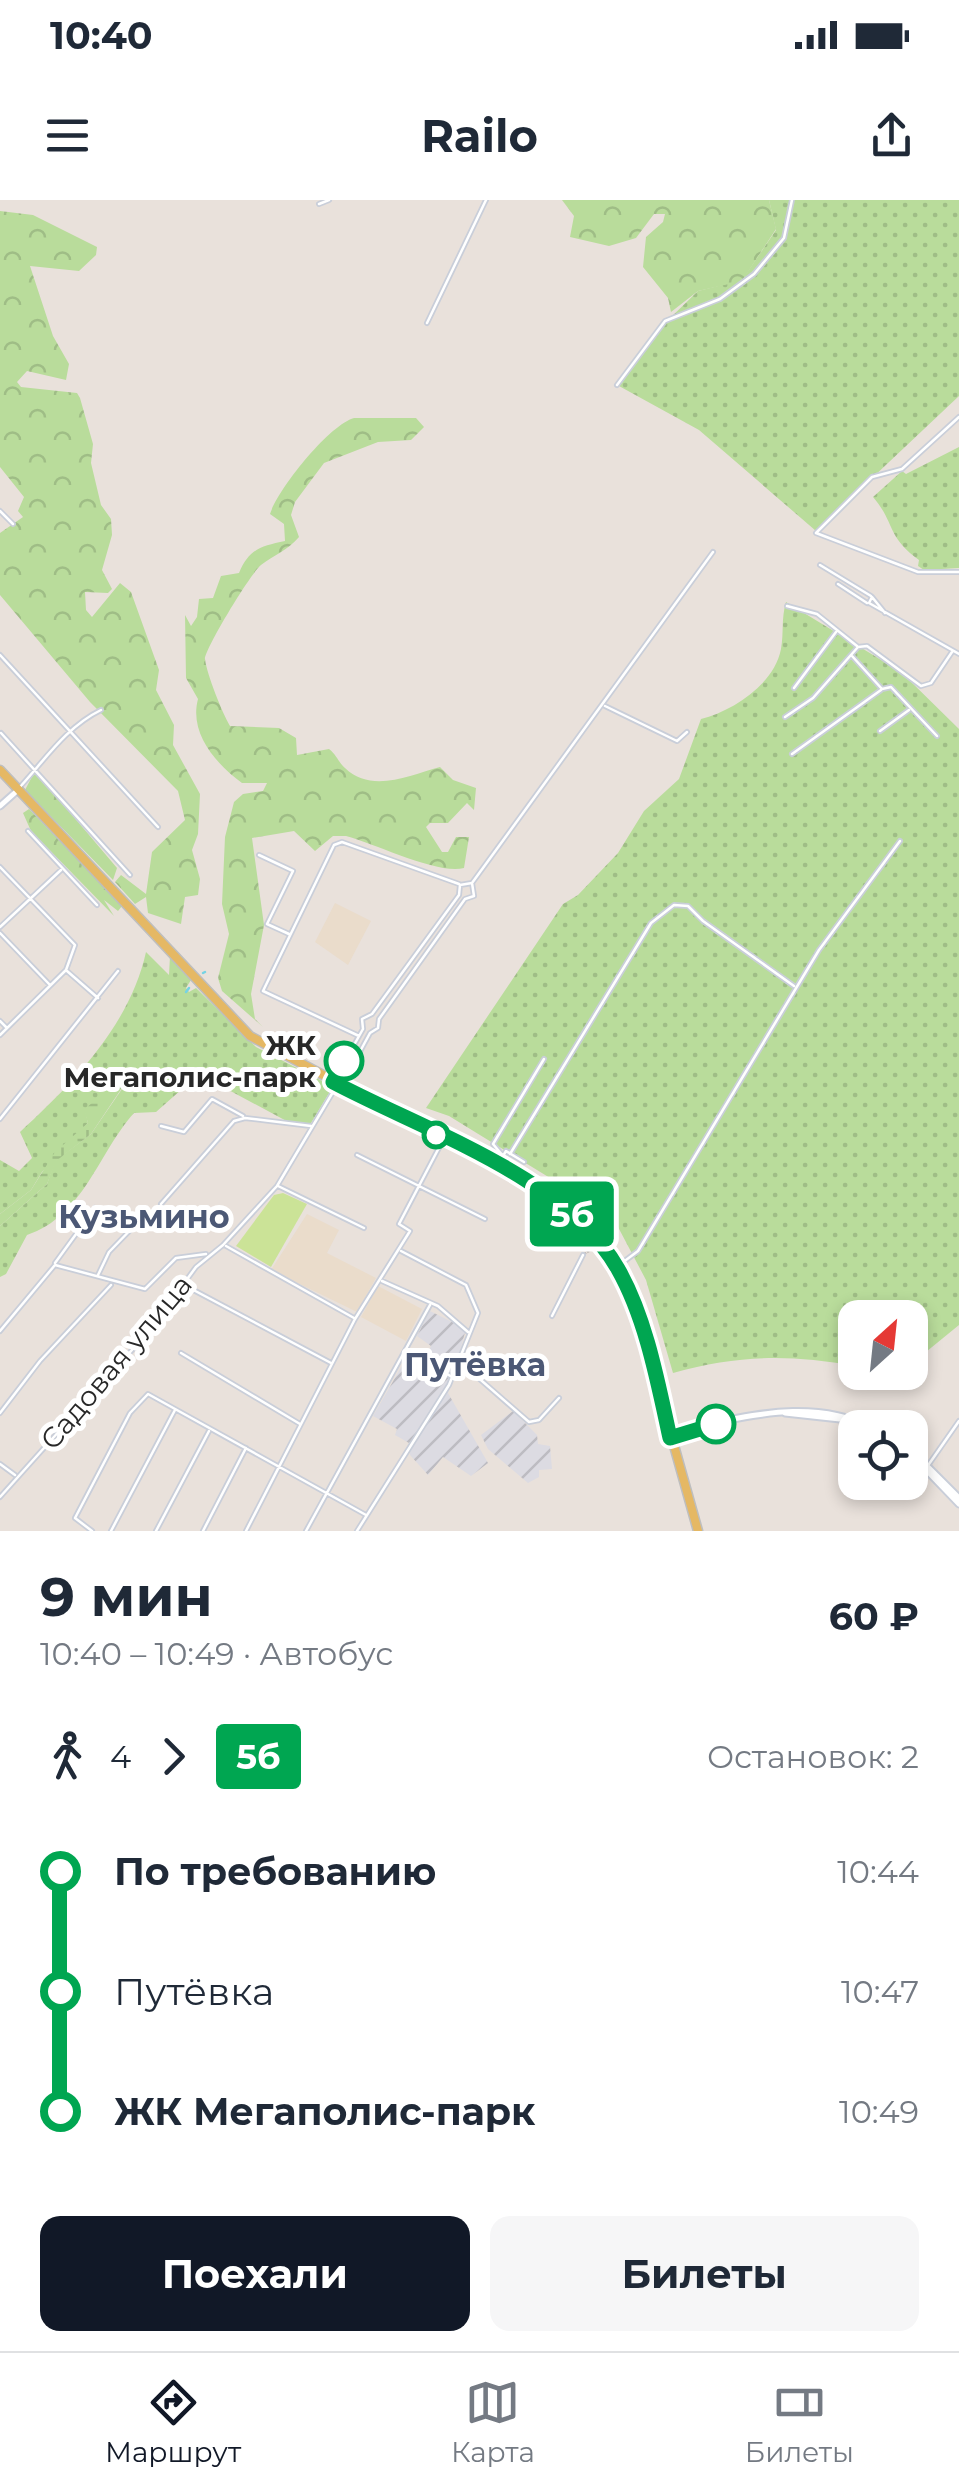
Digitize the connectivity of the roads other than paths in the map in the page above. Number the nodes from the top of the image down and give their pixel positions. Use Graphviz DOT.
graph roads {
  1 [pos="328,200"];
  2 [pos="486,200"];
  3 [pos="792,200"];
  4 [pos="319,204"];
  5 [pos="427,323"];
  6 [pos="617,385"];
  7 [pos="959,416"];
  8 [pos="0,511"];
  9 [pos="14,524"];
  10 [pos="713,552"];
  11 [pos="820,566"];
  12 [pos="959,572"];
  13 [pos="838,584"];
  14 [pos="872,597"];
  15 [pos="869,604"];
  16 [pos="787,606"];
  17 [pos="885,612"];
  18 [pos="837,630"];
  19 [pos="858,647"];
  20 [pos="952,652"];
  21 [pos="959,654"];
  22 [pos="0,655"];
  23 [pos="851,655"];
  24 [pos="794,688"];
  25 [pos="882,689"];
  26 [pos="604,705"];
  27 [pos="101,710"];
  28 [pos="910,710"];
  29 [pos="786,716"];
  30 [pos="880,730"];
  31 [pos="72,732"];
  32 [pos="687,732"];
  33 [pos="0,733"];
  34 [pos="937,736"];
  35 [pos="792,754"];
  36 [pos="33,768"];
  37 [pos="0,770"];
  38 [pos="18,790"];
  39 [pos="1,804"];
  40 [pos="158,828"];
  41 [pos="28,831"];
  42 [pos="900,842"];
  43 [pos="259,855"];
  44 [pos="0,867"];
  45 [pos="62,868"];
  46 [pos="130,875"];
  47 [pos="472,883"];
  48 [pos="460,885"];
  49 [pos="459,895"];
  50 [pos="30,899"];
  51 [pos="465,900"];
  52 [pos="98,905"];
  53 [pos="0,930"];
  54 [pos="290,935"];
  55 [pos="66,970"];
  56 [pos="118,971"];
  57 [pos="50,985"];
  58 [pos="796,988"];
  59 [pos="98,998"];
  60 [pos="372,1014"];
  61 [pos="378,1019"];
  62 [pos="0,1021"];
  63 [pos="7,1028"];
  64 [pos="362,1029"];
  65 [pos="370,1033"];
  66 [pos="0,1035"];
  67 [pos="358,1036"];
  68 [pos="544,1059"];
  69 [pos="337,1085"];
  70 [pos="245,1118"];
  71 [pos="0,1119"];
  72 [pos="162,1126"];
  73 [pos="312,1126"];
  74 [pos="444,1139"];
  75 [pos="510,1154"];
  76 [pos="357,1155"];
  77 [pos="503,1156"];
  78 [pos="524,1162"];
  79 [pos="498,1166"];
  80 [pos="277,1186"];
  81 [pos="419,1186"];
  82 [pos="162,1204"];
  83 [pos="95,1208"];
  84 [pos="485,1219"];
  85 [pos="139,1221"];
  86 [pos="364,1228"];
  87 [pos="223,1245"];
  88 [pos="399,1250"];
  89 [pos="208,1254"];
  90 [pos="583,1255"];
  91 [pos="54,1265"];
  92 [pos="617,1267"];
  93 [pos="98,1277"];
  94 [pos="380,1280"];
  95 [pos="112,1284"];
  96 [pos="184,1285"];
  97 [pos="430,1306"];
  98 [pos="552,1316"];
  99 [pos="356,1318"];
  100 [pos="0,1331"];
  101 [pos="468,1332"];
  102 [pos="409,1348"];
  103 [pos="180,1353"];
  104 [pos="459,1361"];
  105 [pos="332,1364"];
  106 [pos="465,1370"];
  107 [pos="454,1371"];
  108 [pos="452,1377"];
  109 [pos="559,1398"];
  110 [pos="175,1410"];
  111 [pos="0,1413"];
  112 [pos="838,1415"];
  113 [pos="838,1420"];
  114 [pos="959,1421"];
  115 [pos="302,1424"];
  116 [pos="211,1428"];
  117 [pos="669,1434"];
  118 [pos="246,1448"];
  119 [pos="0,1464"];
  120 [pos="929,1464"];
  121 [pos="280,1466"];
  122 [pos="928,1469"];
  123 [pos="17,1477"];
  124 [pos="956,1488"];
  125 [pos="327,1494"];
  126 [pos="0,1497"];
  127 [pos="959,1501"];
  128 [pos="366,1515"];
  129 [pos="90,1530"];
  130 [pos="111,1531"];
  131 [pos="156,1531"];
  132 [pos="202,1531"];
  133 [pos="246,1531"];
  134 [pos="306,1531"];
  135 [pos="358,1531"];
  136 [pos="698,1531"];
  1 -- 4 [label="street"];
  2 -- 5 [label="street"];
  3 -- 6 [label="street"];
  7 -- 12 [label="street"];
  8 -- 9 [label="street"];
  10 -- 26 [label="street"];
  11 -- 14 [label="street"];
  13 -- 15 [label="street"];
  14 -- 15 [label="street"];
  14 -- 17 [label="street"];
  15 -- 17 [label="street"];
  16 -- 18 [label="street"];
  17 -- 20 [label="street"];
  18 -- 19 [label="street"];
  18 -- 24 [label="street"];
  19 -- 20 [label="street"];
  19 -- 23 [label="street"];
  20 -- 21 [label="street"];
  22 -- 31 [label="street"];
  23 -- 25 [label="street"];
  23 -- 29 [label="street"];
  25 -- 28 [label="street"];
  25 -- 35 [label="street"];
  26 -- 32 [label="street"];
  26 -- 47 [label="street"];
  27 -- 31 [label="street"];
  28 -- 30 [label="street"];
  28 -- 34 [label="street"];
  31 -- 36 [label="street"];
  31 -- 40 [label="street"];
  33 -- 36 [label="street"];
  36 -- 38 [label="street"];
  36 -- 46 [label="street"];
  37 -- 38 [label="main road"];
  38 -- 39 [label="main road"];
  38 -- 69 [label="main road"];
  41 -- 45 [label="street"];
  42 -- 58 [label="street"];
  43 -- 54 [label="street"];
  44 -- 50 [label="street"];
  45 -- 50 [label="street"];
  45 -- 52 [label="street"];
  47 -- 48 [label="street"];
  47 -- 51 [label="street"];
  48 -- 49 [label="street"];
  48 -- 54 [label="street"];
  49 -- 51 [label="street"];
  49 -- 60 [label="street"];
  50 -- 53 [label="street"];
  50 -- 55 [label="street"];
  51 -- 61 [label="street"];
  53 -- 57 [label="street"];
  54 -- 67 [label="street"];
  55 -- 57 [label="street"];
  55 -- 59 [label="street"];
  56 -- 59 [label="street"];
  57 -- 63 [label="street"];
  58 -- 75 [label="street"];
  58 -- 92 [label="street"];
  59 -- 71 [label="street"];
  60 -- 61 [label="street"];
  60 -- 64 [label="street"];
  61 -- 65 [label="street"];
  62 -- 63 [label="street"];
  63 -- 66 [label="street"];
  64 -- 65 [label="street"];
  64 -- 67 [label="street"];
  65 -- 69 [label="street"];
  67 -- 69 [label="street"];
  68 -- 77 [label="street"];
  69 -- 73 [label="street, Садовая улица"];
  69 -- 74 [label="main road"];
  70 -- 72 [label="street"];
  70 -- 73 [label="street"];
  70 -- 82 [label="street"];
  73 -- 80 [label="street, Садовая улица"];
  74 -- 79 [label="main road"];
  74 -- 81 [label="street"];
  75 -- 77 [label="street"];
  75 -- 78 [label="street"];
  76 -- 81 [label="street"];
  77 -- 79 [label="street"];
  79 -- 92 [label="main road"];
  80 -- 86 [label="street"];
  80 -- 87 [label="street, Садовая улица"];
  81 -- 84 [label="street"];
  81 -- 88 [label="street"];
  83 -- 91 [label="street"];
  85 -- 93 [label="street"];
  87 -- 89 [label="street, Садовая улица"];
  87 -- 99 [label="street"];
  88 -- 94 [label="street"];
  88 -- 101 [label="street"];
  89 -- 95 [label="street"];
  89 -- 96 [label="street, Садовая улица"];
  90 -- 98 [label="street"];
  91 -- 93 [label="street"];
  91 -- 100 [label="street"];
  92 -- 117 [label="main road"];
  93 -- 95 [label="street"];
  94 -- 97 [label="street"];
  94 -- 99 [label="street"];
  95 -- 111 [label="street"];
  96 -- 105 [label="street"];
  96 -- 123 [label="street, Садовая улица"];
  97 -- 101 [label="street"];
  97 -- 102 [label="street"];
  99 -- 105 [label="street"];
  101 -- 104 [label="street"];
  102 -- 108 [label="street"];
  102 -- 125 [label="street"];
  103 -- 115 [label="street"];
  104 -- 106 [label="street"];
  104 -- 107 [label="street"];
  105 -- 115 [label="street"];
  106 -- 107 [label="street"];
  106 -- 109 [label="street"];
  107 -- 108 [label="street"];
  108 -- 128 [label="street"];
  110 -- 116 [label="street"];
  110 -- 129 [label="street"];
  110 -- 130 [label="street"];
  112 -- 117 [label="main road"];
  113 -- 117 [label="main road"];
  114 -- 120 [label="street"];
  115 -- 121 [label="street"];
  116 -- 118 [label="street"];
  116 -- 131 [label="street"];
  117 -- 136 [label="main road"];
  118 -- 121 [label="street"];
  118 -- 132 [label="street"];
  119 -- 123 [label="street"];
  120 -- 124 [label="main road"];
  121 -- 125 [label="street"];
  121 -- 133 [label="street"];
  122 -- 127 [label="main road"];
  123 -- 126 [label="street, Садовая улица"];
  124 -- 127 [label="main road"];
  125 -- 128 [label="street"];
  125 -- 134 [label="street"];
  128 -- 135 [label="street"];
}
